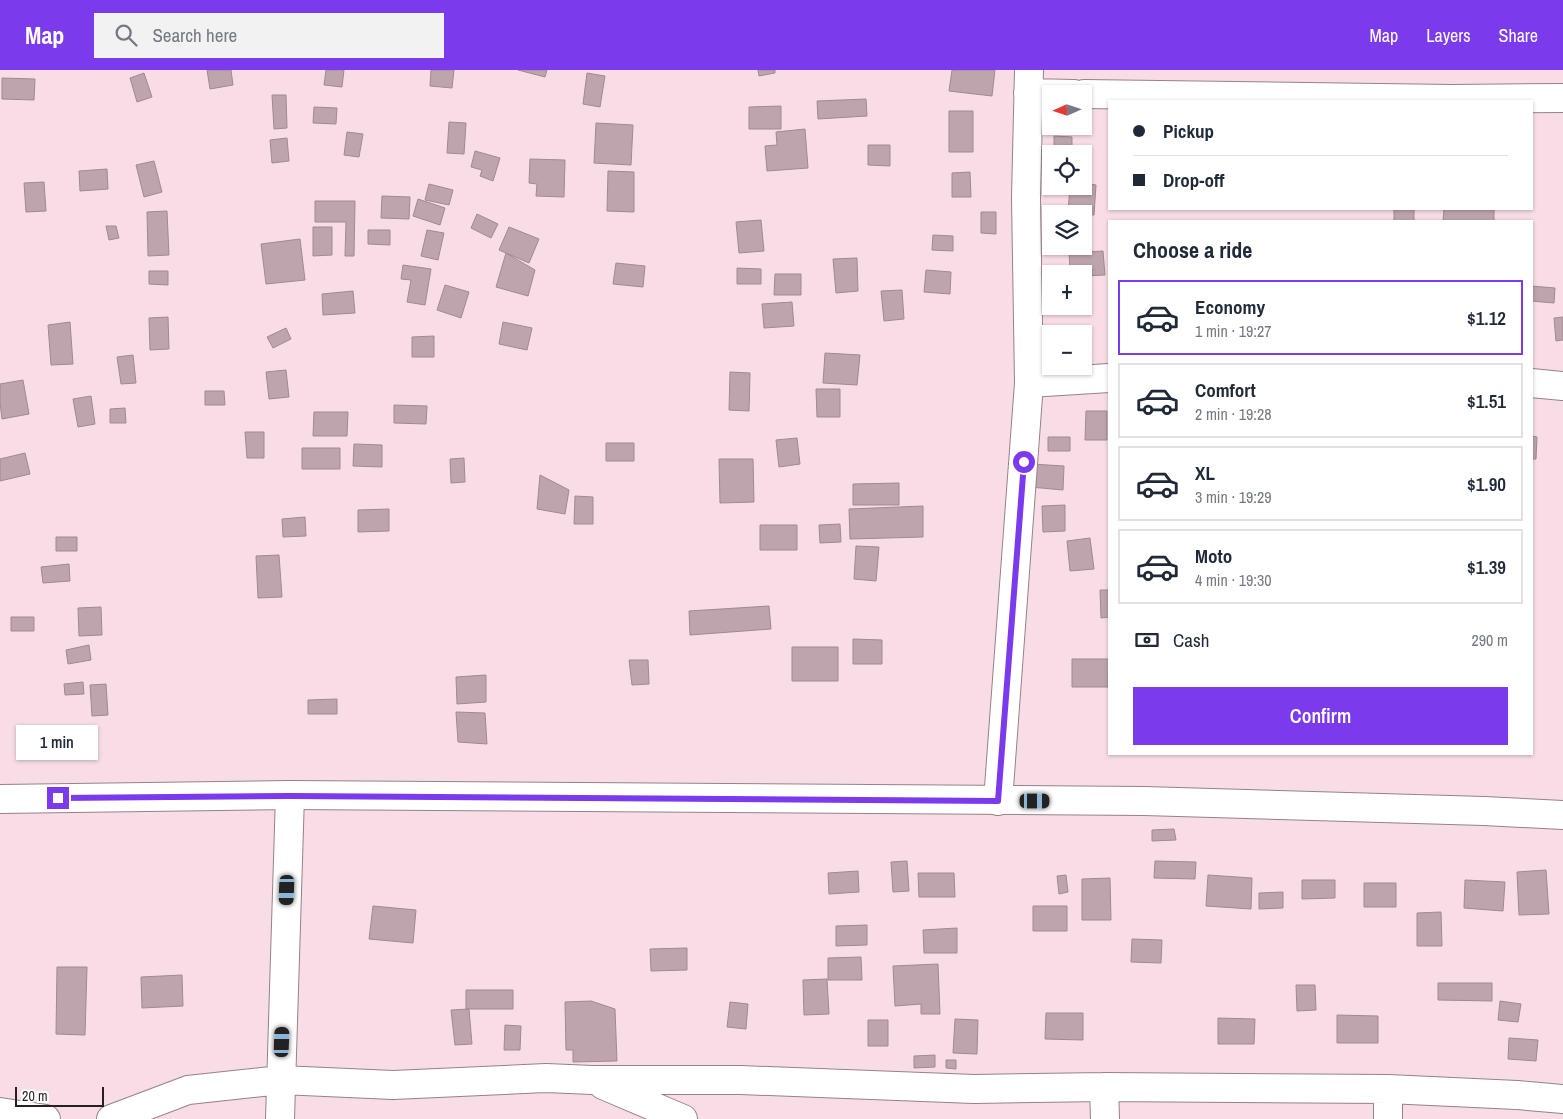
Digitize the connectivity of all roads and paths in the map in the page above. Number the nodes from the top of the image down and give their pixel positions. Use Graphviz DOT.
graph roads {
  1 [pos="1028,82"];
  2 [pos="1042,86"];
  3 [pos="1092,94"];
  4 [pos="1563,98"];
  5 [pos="1108,378"];
  6 [pos="1030,382"];
  7 [pos="1533,383"];
  8 [pos="1563,386"];
  9 [pos="290,796"];
  10 [pos="0,799"];
  11 [pos="998,801"];
  12 [pos="1563,815"];
  13 [pos="281,1080"];
  14 [pos="592,1080"];
  15 [pos="1104,1087"];
  16 [pos="1388,1088"];
  17 [pos="1563,1099"];
  18 [pos="0,1112"];
  19 [pos="46,1119"];
  20 [pos="111,1119"];
  21 [pos="280,1119"];
  22 [pos="683,1119"];
  23 [pos="1105,1119"];
  24 [pos="1388,1119"];
  1 -- 2 [label="street"];
  1 -- 6 [label="street"];
  3 -- 4 [label="street"];
  5 -- 6 [label="street"];
  6 -- 11 [label="street"];
  7 -- 8 [label="street"];
  9 -- 10 [label="street"];
  9 -- 11 [label="street"];
  9 -- 13 [label="street"];
  11 -- 12 [label="street"];
  13 -- 14 [label="street"];
  13 -- 20 [label="street"];
  13 -- 21 [label="street"];
  14 -- 15 [label="street"];
  14 -- 22 [label="street"];
  15 -- 16 [label="street"];
  15 -- 23 [label="street"];
  16 -- 17 [label="street"];
  16 -- 24 [label="street"];
  18 -- 19 [label="street"];
}
